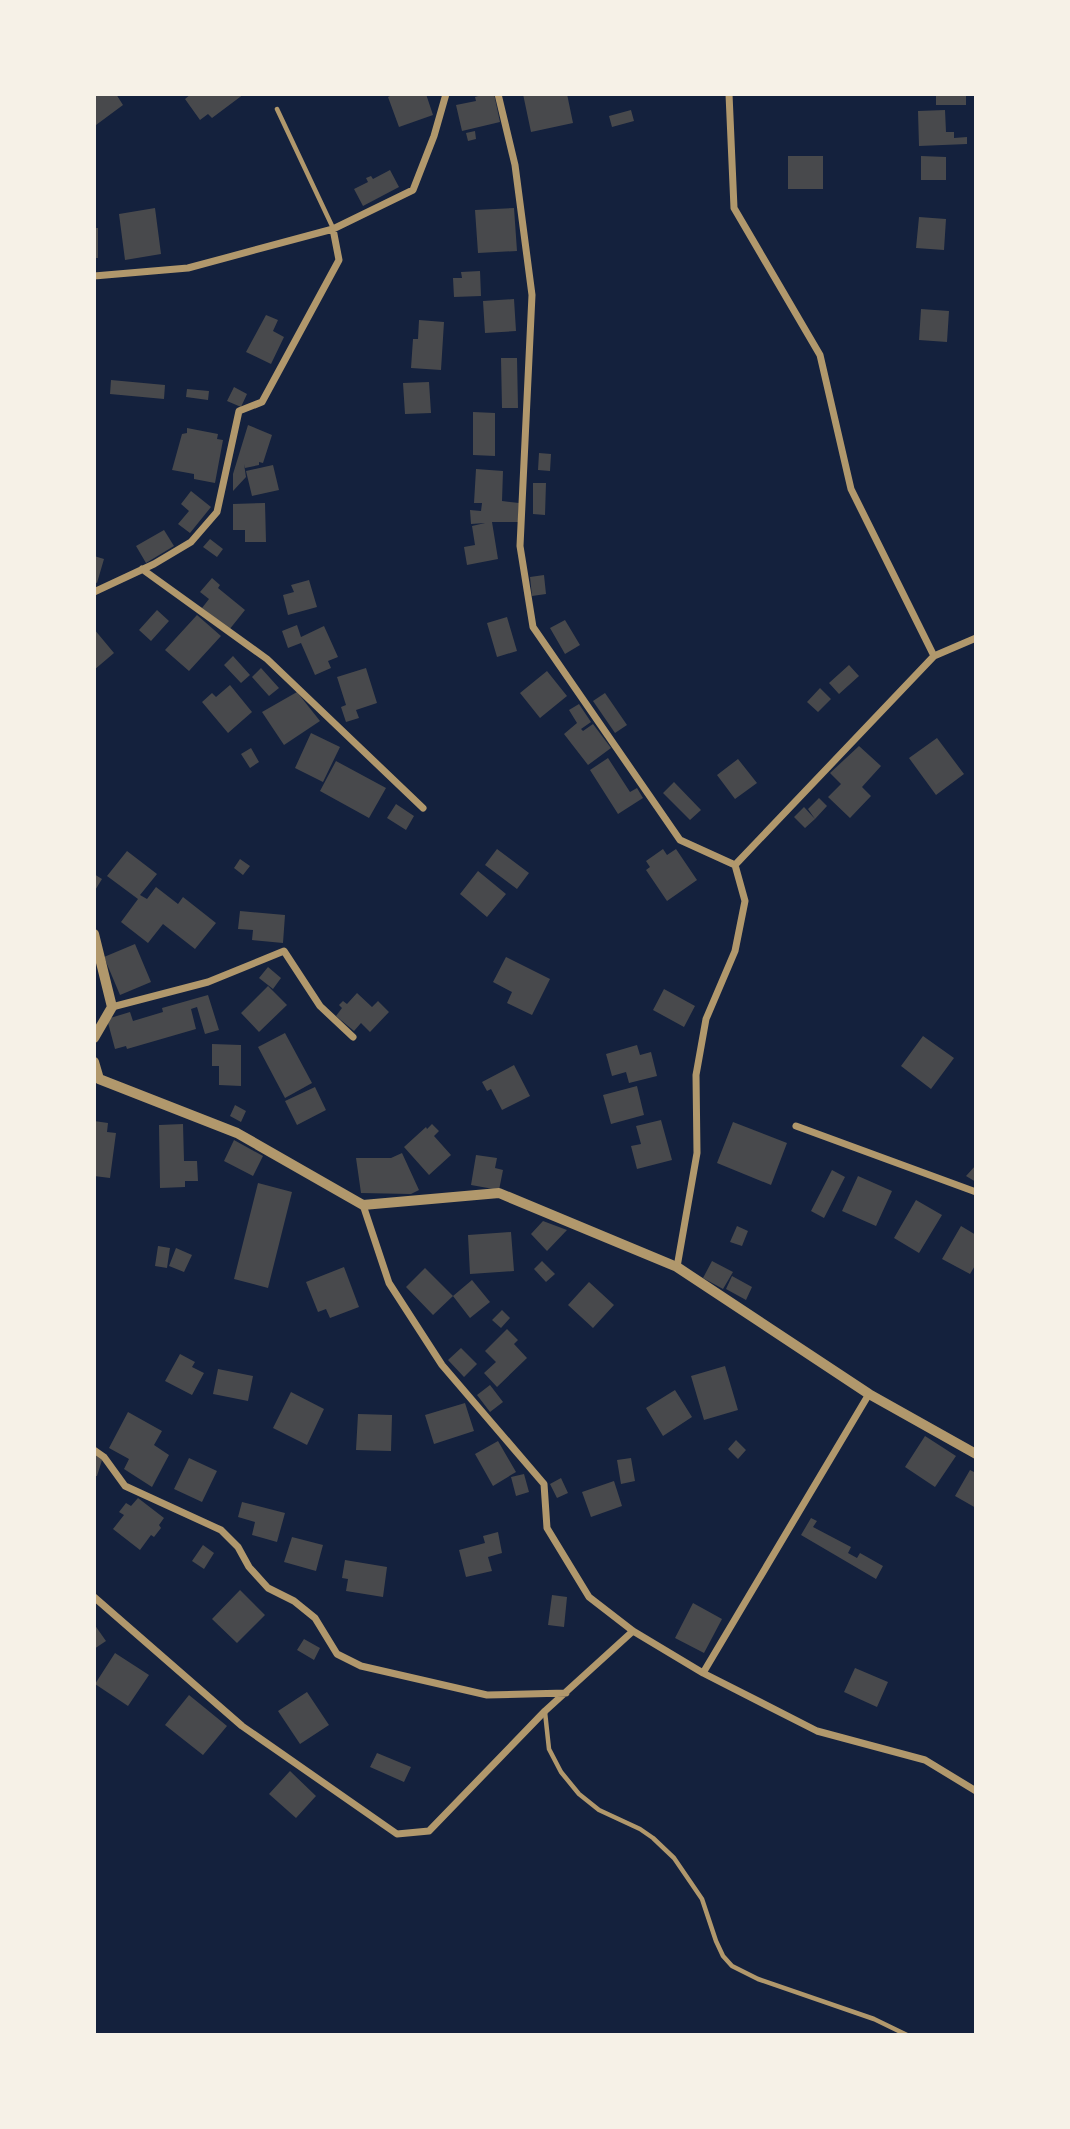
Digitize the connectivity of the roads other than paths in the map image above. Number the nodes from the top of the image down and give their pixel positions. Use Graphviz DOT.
graph roads {
  1 [pos="446,94"];
  2 [pos="498,94"];
  3 [pos="729,94"];
  4 [pos="277,110"];
  5 [pos="333,229"];
  6 [pos="94,276"];
  7 [pos="142,569"];
  8 [pos="94,592"];
  9 [pos="975,638"];
  10 [pos="934,656"];
  11 [pos="423,808"];
  12 [pos="735,865"];
  13 [pos="94,934"];
  14 [pos="112,1007"];
  15 [pos="353,1037"];
  16 [pos="94,1038"];
  17 [pos="94,1062"];
  18 [pos="796,1126"];
  19 [pos="975,1192"];
  20 [pos="363,1205"];
  21 [pos="677,1267"];
  22 [pos="869,1394"];
  23 [pos="94,1450"];
  24 [pos="975,1454"];
  25 [pos="94,1597"];
  26 [pos="634,1631"];
  27 [pos="703,1673"];
  28 [pos="566,1693"];
  29 [pos="545,1712"];
  30 [pos="975,1791"];
  31 [pos="907,2035"];
  1 -- 5 [label="street"];
  2 -- 12 [label="street"];
  3 -- 10 [label="street"];
  4 -- 5 [label="lane"];
  5 -- 6 [label="street"];
  5 -- 7 [label="street"];
  7 -- 8 [label="street"];
  7 -- 11 [label="street"];
  9 -- 10 [label="street"];
  10 -- 12 [label="street"];
  12 -- 21 [label="street"];
  13 -- 14 [label="street"];
  14 -- 15 [label="street"];
  14 -- 16 [label="street"];
  17 -- 20 [label="street"];
  18 -- 19 [label="street"];
  20 -- 21 [label="street"];
  20 -- 26 [label="street"];
  21 -- 22 [label="street"];
  22 -- 24 [label="street"];
  22 -- 27 [label="street"];
  23 -- 28 [label="street"];
  25 -- 29 [label="street"];
  26 -- 27 [label="street"];
  26 -- 28 [label="street"];
  27 -- 30 [label="street"];
  28 -- 29 [label="street"];
  29 -- 31 [label="lane"];
}
